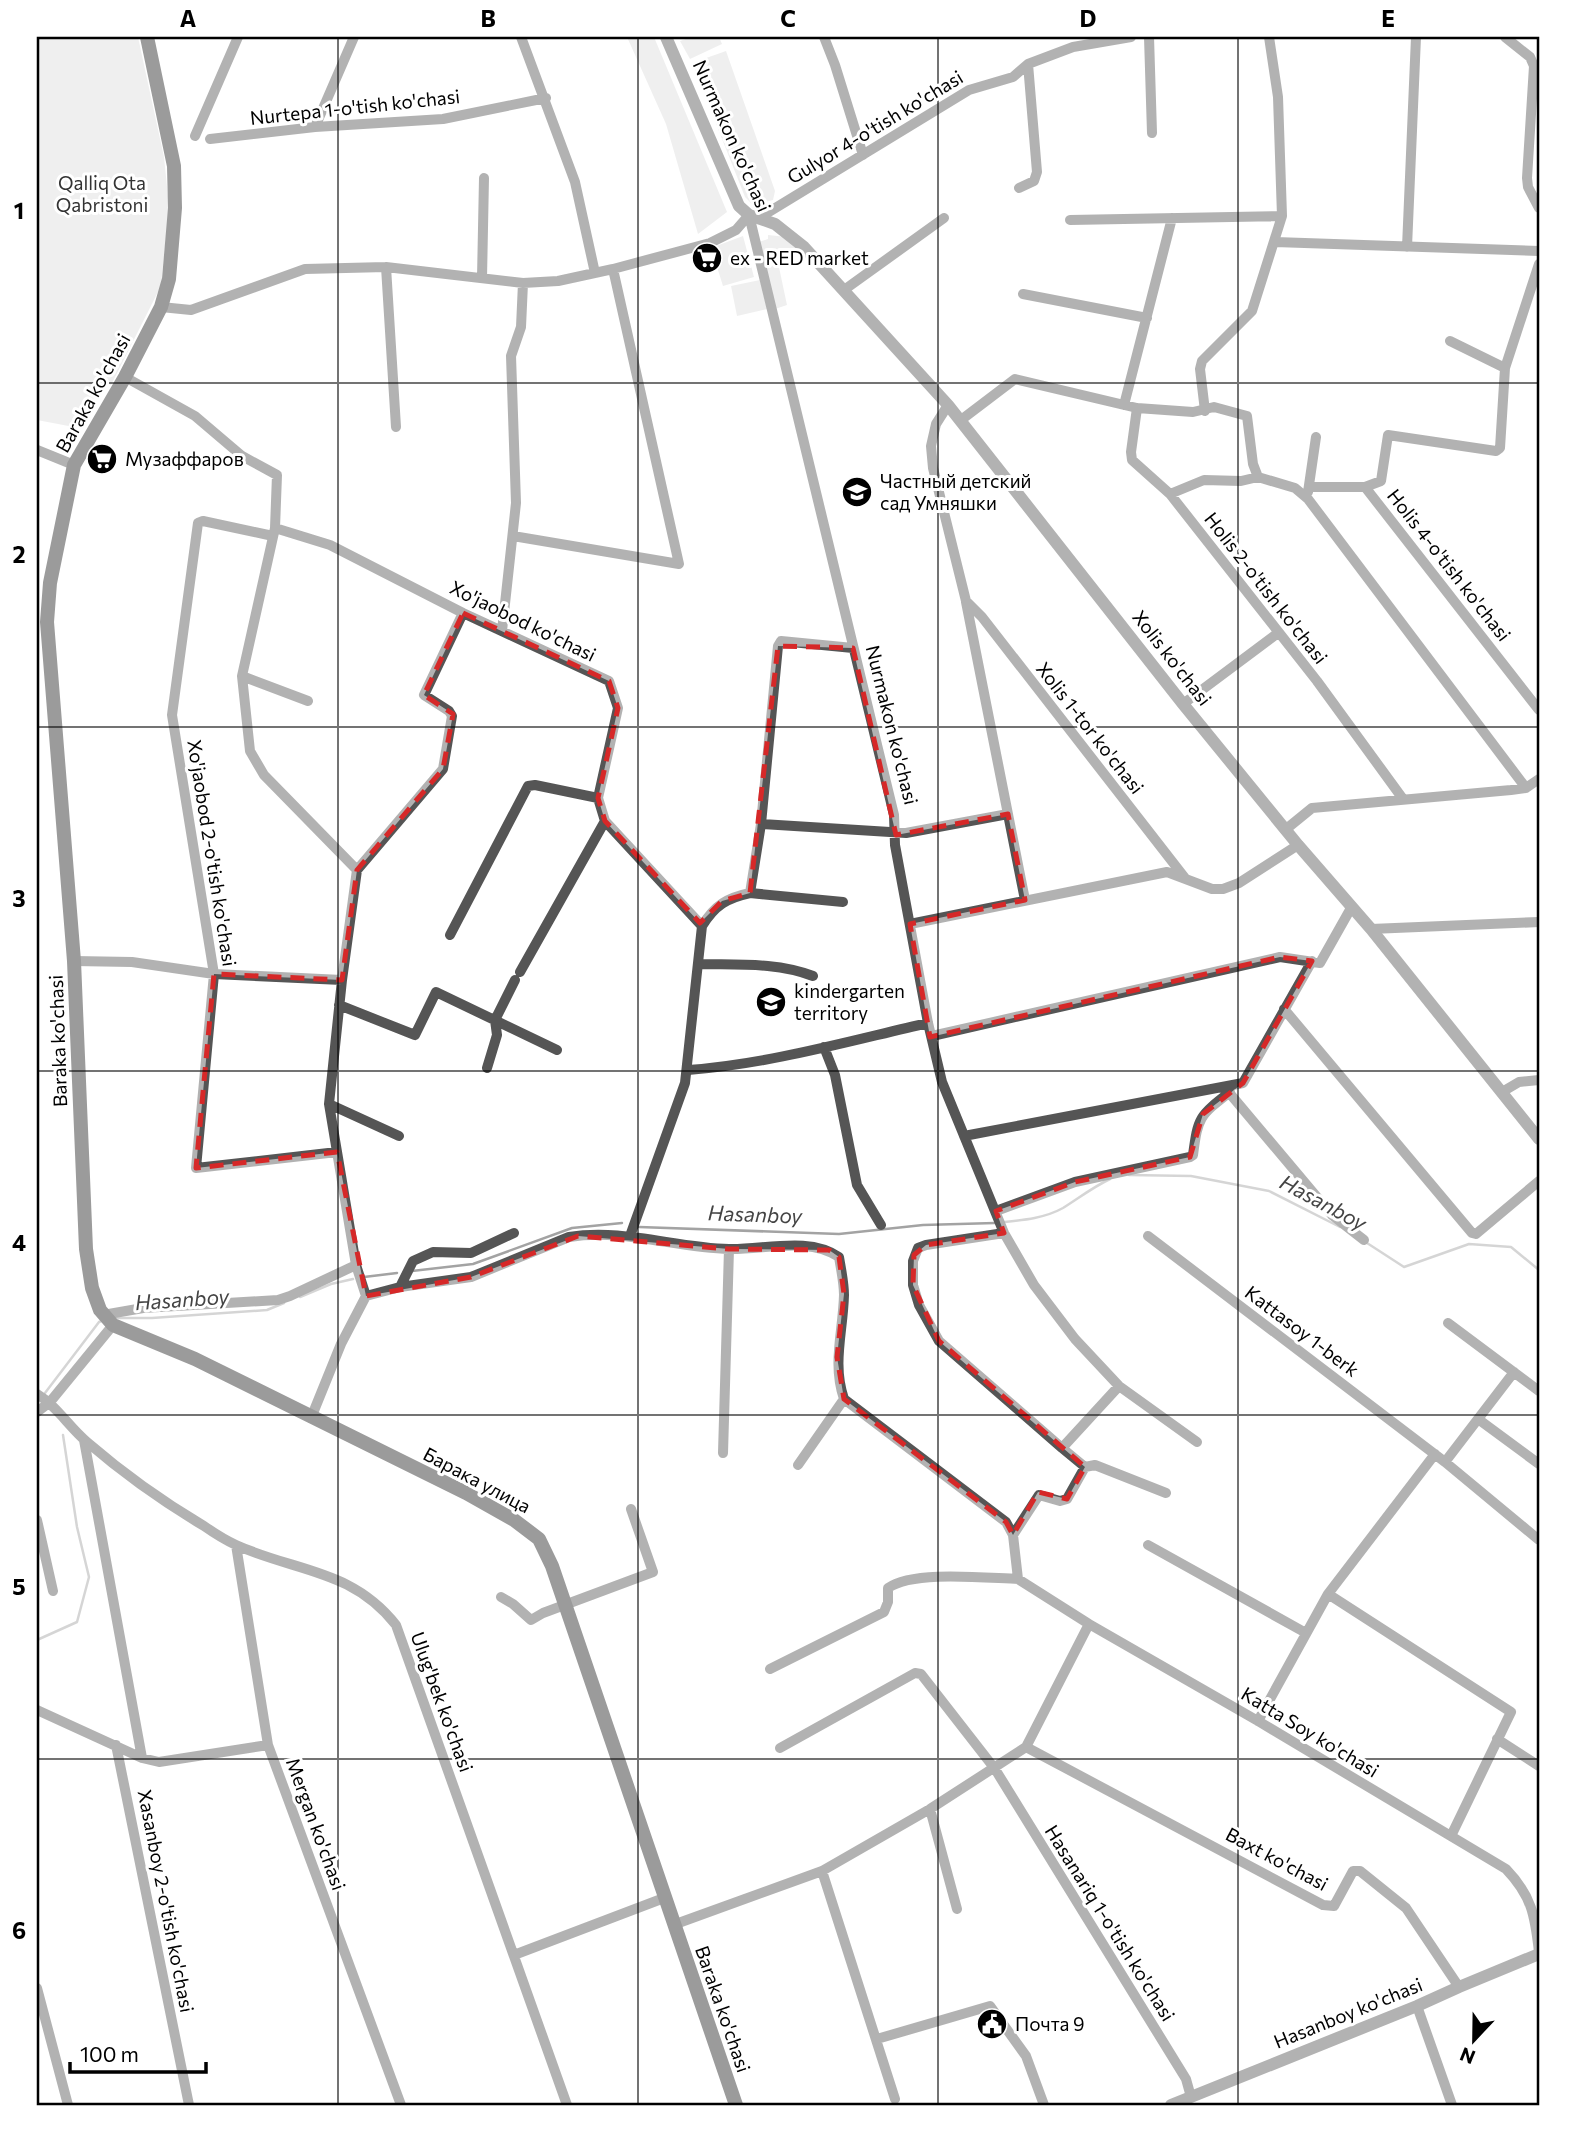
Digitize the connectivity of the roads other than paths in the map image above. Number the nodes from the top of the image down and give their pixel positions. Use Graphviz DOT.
graph roads {
  1 [pos="147,37"];
  2 [pos="238,37"];
  3 [pos="354,37"];
  4 [pos="521,37"];
  5 [pos="666,37"];
  6 [pos="824,37"];
  7 [pos="1131,37"];
  8 [pos="1149,37"];
  9 [pos="1269,37"];
  10 [pos="1416,37"];
  11 [pos="1505,37"];
  12 [pos="1028,64"];
  13 [pos="546,99"];
  14 [pos="1535,115"];
  15 [pos="315,127"];
  16 [pos="1152,133"];
  17 [pos="194,136"];
  18 [pos="209,139"];
  19 [pos="863,155"];
  20 [pos="484,178"];
  21 [pos="1019,188"];
  22 [pos="1539,208"];
  23 [pos="754,216"];
  24 [pos="1282,216"];
  25 [pos="1172,218"];
  26 [pos="944,219"];
  27 [pos="1070,220"];
  28 [pos="1276,242"];
  29 [pos="1406,247"];
  30 [pos="1539,251"];
  31 [pos="1539,264"];
  32 [pos="386,267"];
  33 [pos="614,270"];
  34 [pos="595,273"];
  35 [pos="482,278"];
  36 [pos="523,283"];
  37 [pos="844,290"];
  38 [pos="1023,294"];
  39 [pos="161,307"];
  40 [pos="1147,318"];
  41 [pos="1450,341"];
  42 [pos="1505,368"];
  43 [pos="125,377"];
  44 [pos="948,405"];
  45 [pos="1125,405"];
  46 [pos="1137,408"];
  47 [pos="1205,411"];
  48 [pos="961,420"];
  49 [pos="396,427"];
  50 [pos="1316,437"];
  51 [pos="37,450"];
  52 [pos="74,466"];
  53 [pos="1258,477"];
  54 [pos="1309,487"];
  55 [pos="1365,487"];
  56 [pos="1170,494"];
  57 [pos="1308,499"];
  58 [pos="274,532"];
  59 [pos="513,536"];
  60 [pos="966,601"];
  61 [pos="463,613"];
  62 [pos="502,631"];
  63 [pos="1278,632"];
  64 [pos="853,648"];
  65 [pos="242,676"];
  66 [pos="308,701"];
  67 [pos="1183,704"];
  68 [pos="1539,710"];
  69 [pos="1539,779"];
  70 [pos="1526,788"];
  71 [pos="598,798"];
  72 [pos="1403,799"];
  73 [pos="1008,814"];
  74 [pos="605,821"];
  75 [pos="761,824"];
  76 [pos="1285,830"];
  77 [pos="896,833"];
  78 [pos="1298,845"];
  79 [pos="357,870"];
  80 [pos="1185,878"];
  81 [pos="750,893"];
  82 [pos="1025,900"];
  83 [pos="844,902"];
  84 [pos="1350,908"];
  85 [pos="1539,922"];
  86 [pos="910,924"];
  87 [pos="702,926"];
  88 [pos="1371,929"];
  89 [pos="450,935"];
  90 [pos="74,961"];
  91 [pos="1312,961"];
  92 [pos="699,964"];
  93 [pos="215,974"];
  94 [pos="813,976"];
  95 [pos="342,980"];
  96 [pos="339,1005"];
  97 [pos="1284,1009"];
  98 [pos="495,1020"];
  99 [pos="928,1023"];
  100 [pos="932,1036"];
  101 [pos="824,1047"];
  102 [pos="556,1050"];
  103 [pos="487,1068"];
  104 [pos="688,1070"];
  105 [pos="1539,1080"];
  106 [pos="1227,1090"];
  107 [pos="1502,1092"];
  108 [pos="329,1104"];
  109 [pos="399,1136"];
  110 [pos="964,1136"];
  111 [pos="1539,1139"];
  112 [pos="337,1152"];
  113 [pos="1539,1181"];
  114 [pos="996,1211"];
  115 [pos="881,1225"];
  116 [pos="514,1233"];
  117 [pos="1004,1233"];
  118 [pos="1148,1236"];
  119 [pos="630,1237"];
  120 [pos="1364,1240"];
  121 [pos="729,1249"];
  122 [pos="356,1265"];
  123 [pos="400,1287"];
  124 [pos="366,1296"];
  125 [pos="109,1321"];
  126 [pos="1448,1323"];
  127 [pos="1514,1372"];
  128 [pos="1119,1386"];
  129 [pos="1539,1391"];
  130 [pos="37,1394"];
  131 [pos="845,1399"];
  132 [pos="50,1402"];
  133 [pos="37,1412"];
  134 [pos="311,1418"];
  135 [pos="1478,1419"];
  136 [pos="84,1440"];
  137 [pos="1197,1442"];
  138 [pos="1062,1448"];
  139 [pos="723,1453"];
  140 [pos="1435,1454"];
  141 [pos="1445,1462"];
  142 [pos="1539,1464"];
  143 [pos="797,1465"];
  144 [pos="1085,1466"];
  145 [pos="1166,1493"];
  146 [pos="631,1509"];
  147 [pos="37,1520"];
  148 [pos="1013,1535"];
  149 [pos="1539,1541"];
  150 [pos="236,1545"];
  151 [pos="1148,1545"];
  152 [pos="1018,1579"];
  153 [pos="53,1591"];
  154 [pos="1328,1594"];
  155 [pos="501,1597"];
  156 [pos="564,1606"];
  157 [pos="1089,1625"];
  158 [pos="1306,1633"];
  159 [pos="770,1669"];
  160 [pos="37,1710"];
  161 [pos="1258,1721"];
  162 [pos="1497,1739"];
  163 [pos="116,1745"];
  164 [pos="268,1745"];
  165 [pos="1026,1747"];
  166 [pos="780,1748"];
  167 [pos="142,1758"];
  168 [pos="1539,1766"];
  169 [pos="995,1769"];
  170 [pos="930,1809"];
  171 [pos="1451,1836"];
  172 [pos="822,1871"];
  173 [pos="664,1898"];
  174 [pos="957,1909"];
  175 [pos="673,1925"];
  176 [pos="514,1955"];
  177 [pos="1538,1958"];
  178 [pos="1459,1986"];
  179 [pos="37,1988"];
  180 [pos="1417,2006"];
  181 [pos="877,2039"];
  182 [pos="1191,2097"];
  183 [pos="895,2099"];
  184 [pos="68,2105"];
  185 [pos="189,2105"];
  186 [pos="401,2105"];
  187 [pos="567,2105"];
  188 [pos="736,2105"];
  189 [pos="1044,2105"];
  190 [pos="1171,2105"];
  191 [pos="1452,2105"];
  1 -- 39 [label="main road, Baraka ko'chasi"];
  2 -- 17 [label="street"];
  3 -- 15 [label="street"];
  4 -- 13 [label="street"];
  5 -- 23 [label="street, Nurmakon ko'chasi"];
  6 -- 19 [label="street"];
  7 -- 12 [label="street, Gulyor 4-o'tish ko'chasi"];
  8 -- 16 [label="street"];
  9 -- 24 [label="street"];
  10 -- 29 [label="street"];
  11 -- 14 [label="street"];
  12 -- 19 [label="street, Gulyor 4-o'tish ko'chasi"];
  12 -- 21 [label="street"];
  13 -- 15 [label="street, Nurtepa 1-o'tish ko'chasi"];
  13 -- 34 [label="street"];
  14 -- 22 [label="street"];
  15 -- 18 [label="street, Nurtepa 1-o'tish ko'chasi"];
  19 -- 23 [label="street, Gulyor 4-o'tish ko'chasi"];
  20 -- 35 [label="street"];
  23 -- 33 [label="street, Gulyor 4-o'tish ko'chasi"];
  23 -- 37 [label="street, Xolis ko'chasi"];
  23 -- 64 [label="street, Nurmakon ko'chasi"];
  24 -- 25 [label="street"];
  24 -- 28 [label="street"];
  25 -- 27 [label="street"];
  25 -- 40 [label="street"];
  26 -- 37 [label="street"];
  28 -- 29 [label="street"];
  28 -- 47 [label="street"];
  29 -- 30 [label="street"];
  31 -- 42 [label="street"];
  32 -- 35 [label="street, Gulyor 4-o'tish ko'chasi"];
  32 -- 39 [label="street, Gulyor 4-o'tish ko'chasi"];
  32 -- 49 [label="street"];
  33 -- 34 [label="street, Gulyor 4-o'tish ko'chasi"];
  33 -- 59 [label="street"];
  34 -- 36 [label="street, Gulyor 4-o'tish ko'chasi"];
  35 -- 36 [label="street, Gulyor 4-o'tish ko'chasi"];
  36 -- 59 [label="street"];
  37 -- 44 [label="street, Xolis ko'chasi"];
  38 -- 40 [label="street"];
  39 -- 43 [label="main road, Baraka ko'chasi"];
  40 -- 45 [label="street"];
  41 -- 42 [label="street"];
  42 -- 55 [label="street"];
  43 -- 52 [label="main road, Baraka ko'chasi"];
  43 -- 58 [label="street"];
  44 -- 48 [label="street, Xolis ko'chasi"];
  44 -- 60 [label="street, Xolis 1-tor ko'chasi"];
  45 -- 46 [label="street"];
  45 -- 48 [label="street"];
  46 -- 47 [label="street"];
  46 -- 56 [label="street, Holis 2-o'tish ko'chasi"];
  47 -- 53 [label="street"];
  48 -- 67 [label="street, Xolis ko'chasi"];
  50 -- 54 [label="street"];
  51 -- 52 [label="street"];
  52 -- 90 [label="main road, Baraka ko'chasi"];
  53 -- 56 [label="street"];
  53 -- 57 [label="street"];
  54 -- 55 [label="street, Holis 4-o'tish ko'chasi"];
  54 -- 57 [label="street"];
  55 -- 68 [label="street, Holis 4-o'tish ko'chasi"];
  56 -- 63 [label="street, Holis 2-o'tish ko'chasi"];
  57 -- 70 [label="street"];
  58 -- 61 [label="street, Xo'jaobod ko'chasi"];
  58 -- 65 [label="street"];
  58 -- 93 [label="street, Xo'jaobod 2-o'tish ko'chasi"];
  59 -- 62 [label="street"];
  60 -- 73 [label="street, Xolis 1-tor ko'chasi"];
  60 -- 80 [label="street, Xolis 1-tor ko'chasi"];
  61 -- 62 [label="street, Xo'jaobod ko'chasi"];
  61 -- 79 [label="street"];
  62 -- 71 [label="street, Xo'jaobod ko'chasi"];
  63 -- 67 [label="street"];
  63 -- 72 [label="street, Holis 2-o'tish ko'chasi"];
  64 -- 75 [label="street"];
  64 -- 77 [label="street, Nurmakon ko'chasi"];
  65 -- 66 [label="street"];
  65 -- 79 [label="street"];
  67 -- 76 [label="street, Xolis ko'chasi"];
  69 -- 70 [label="street"];
  70 -- 72 [label="street"];
  71 -- 74 [label="street, Xo'jaobod ko'chasi"];
  71 -- 89 [label="street"];
  72 -- 76 [label="street"];
  73 -- 77 [label="street"];
  73 -- 82 [label="street, Xolis 1-tor ko'chasi"];
  74 -- 87 [label="street, Xo'jaobod ko'chasi"];
  74 -- 98 [label="street"];
  75 -- 77 [label="street"];
  75 -- 81 [label="street"];
  76 -- 78 [label="street, Xolis ko'chasi"];
  77 -- 86 [label="street, Nurmakon ko'chasi"];
  78 -- 80 [label="street"];
  78 -- 84 [label="street, Xolis ko'chasi"];
  79 -- 95 [label="street"];
  80 -- 82 [label="street"];
  81 -- 83 [label="street"];
  81 -- 87 [label="street"];
  82 -- 86 [label="street"];
  84 -- 88 [label="street, Xolis ko'chasi"];
  84 -- 91 [label="street"];
  85 -- 88 [label="street"];
  86 -- 99 [label="street, Nurmakon ko'chasi"];
  87 -- 92 [label="street"];
  88 -- 107 [label="street, Xolis ko'chasi"];
  90 -- 93 [label="street"];
  90 -- 125 [label="main road, Baraka ko'chasi"];
  91 -- 97 [label="street"];
  91 -- 100 [label="street"];
  92 -- 94 [label="street"];
  92 -- 104 [label="street"];
  93 -- 95 [label="street"];
  93 -- 112 [label="street, Xo'jaobod 2-o'tish ko'chasi"];
  95 -- 96 [label="street"];
  96 -- 98 [label="street"];
  96 -- 108 [label="street"];
  97 -- 106 [label="street"];
  97 -- 113 [label="street"];
  98 -- 102 [label="street"];
  98 -- 103 [label="street"];
  99 -- 100 [label="street, Nurmakon ko'chasi"];
  99 -- 101 [label="street"];
  100 -- 110 [label="street, Nurmakon ko'chasi"];
  101 -- 104 [label="street"];
  101 -- 115 [label="street"];
  104 -- 119 [label="street"];
  105 -- 107 [label="street"];
  106 -- 110 [label="street"];
  106 -- 114 [label="street"];
  106 -- 120 [label="street"];
  107 -- 111 [label="street, Xolis ko'chasi"];
  108 -- 109 [label="street"];
  108 -- 112 [label="street"];
  110 -- 114 [label="street, Nurmakon ko'chasi"];
  112 -- 122 [label="street"];
  114 -- 117 [label="street, Nurmakon ko'chasi"];
  116 -- 123 [label="street"];
  117 -- 128 [label="street, Nurmakon ko'chasi"];
  117 -- 138 [label="street"];
  118 -- 140 [label="street, Kattasoy 1-berk"];
  119 -- 121 [label="street"];
  119 -- 123 [label="street"];
  121 -- 131 [label="street"];
  121 -- 139 [label="street"];
  122 -- 124 [label="street"];
  122 -- 125 [label="street"];
  123 -- 124 [label="street"];
  124 -- 134 [label="street"];
  125 -- 132 [label="street"];
  125 -- 134 [label="main road, Барака улица"];
  126 -- 127 [label="street"];
  127 -- 129 [label="street"];
  127 -- 135 [label="street"];
  128 -- 137 [label="street, Nurmakon ko'chasi"];
  128 -- 138 [label="street"];
  130 -- 132 [label="street, Ulug'bek ko'chasi"];
  131 -- 143 [label="street"];
  131 -- 148 [label="street"];
  132 -- 133 [label="street"];
  132 -- 136 [label="street, Ulug'bek ko'chasi"];
  134 -- 156 [label="main road, Барака улица"];
  135 -- 141 [label="street"];
  135 -- 142 [label="street"];
  136 -- 150 [label="street, Ulug'bek ko'chasi"];
  136 -- 167 [label="street"];
  138 -- 144 [label="street"];
  140 -- 141 [label="street, Kattasoy 1-berk"];
  140 -- 154 [label="street"];
  141 -- 149 [label="street, Kattasoy 1-berk"];
  144 -- 145 [label="street"];
  144 -- 148 [label="street"];
  146 -- 156 [label="street"];
  147 -- 153 [label="street"];
  148 -- 152 [label="street"];
  150 -- 164 [label="street, Mergan ko'chasi"];
  150 -- 176 [label="street, Ulug'bek ko'chasi"];
  151 -- 158 [label="street"];
  152 -- 157 [label="street, Katta Soy ko'chasi"];
  152 -- 159 [label="street"];
  154 -- 158 [label="street"];
  154 -- 162 [label="street"];
  155 -- 156 [label="street"];
  156 -- 173 [label="main road, Барака улица"];
  157 -- 161 [label="street, Katta Soy ko'chasi"];
  157 -- 165 [label="street"];
  158 -- 161 [label="street"];
  160 -- 163 [label="street"];
  161 -- 171 [label="street, Katta Soy ko'chasi"];
  162 -- 168 [label="street"];
  162 -- 171 [label="street"];
  163 -- 167 [label="street"];
  163 -- 185 [label="street, Xasanboy 2-o'tish ko'chasi"];
  164 -- 167 [label="street"];
  164 -- 186 [label="street, Mergan ko'chasi"];
  165 -- 169 [label="street"];
  165 -- 178 [label="street, Baxt ko'chasi"];
  166 -- 169 [label="street, Hasanariq 1-o'tish ko'chasi"];
  169 -- 170 [label="street"];
  169 -- 182 [label="street, Hasanariq 1-o'tish ko'chasi"];
  170 -- 172 [label="street"];
  170 -- 174 [label="street"];
  171 -- 177 [label="street, Katta Soy ko'chasi"];
  172 -- 175 [label="street"];
  172 -- 181 [label="street"];
  173 -- 175 [label="main road, Барака улица"];
  173 -- 176 [label="street"];
  175 -- 188 [label="main road, Baraka ko'chasi"];
  176 -- 187 [label="street, Ulug'bek ko'chasi"];
  177 -- 178 [label="street, Hasanboy ko'chasi"];
  178 -- 180 [label="street, Hasanboy ko'chasi"];
  179 -- 184 [label="street"];
  180 -- 182 [label="street, Hasanboy ko'chasi"];
  180 -- 191 [label="street"];
  181 -- 183 [label="street"];
  181 -- 189 [label="street"];
  182 -- 190 [label="street, Hasanboy ko'chasi"];
}
